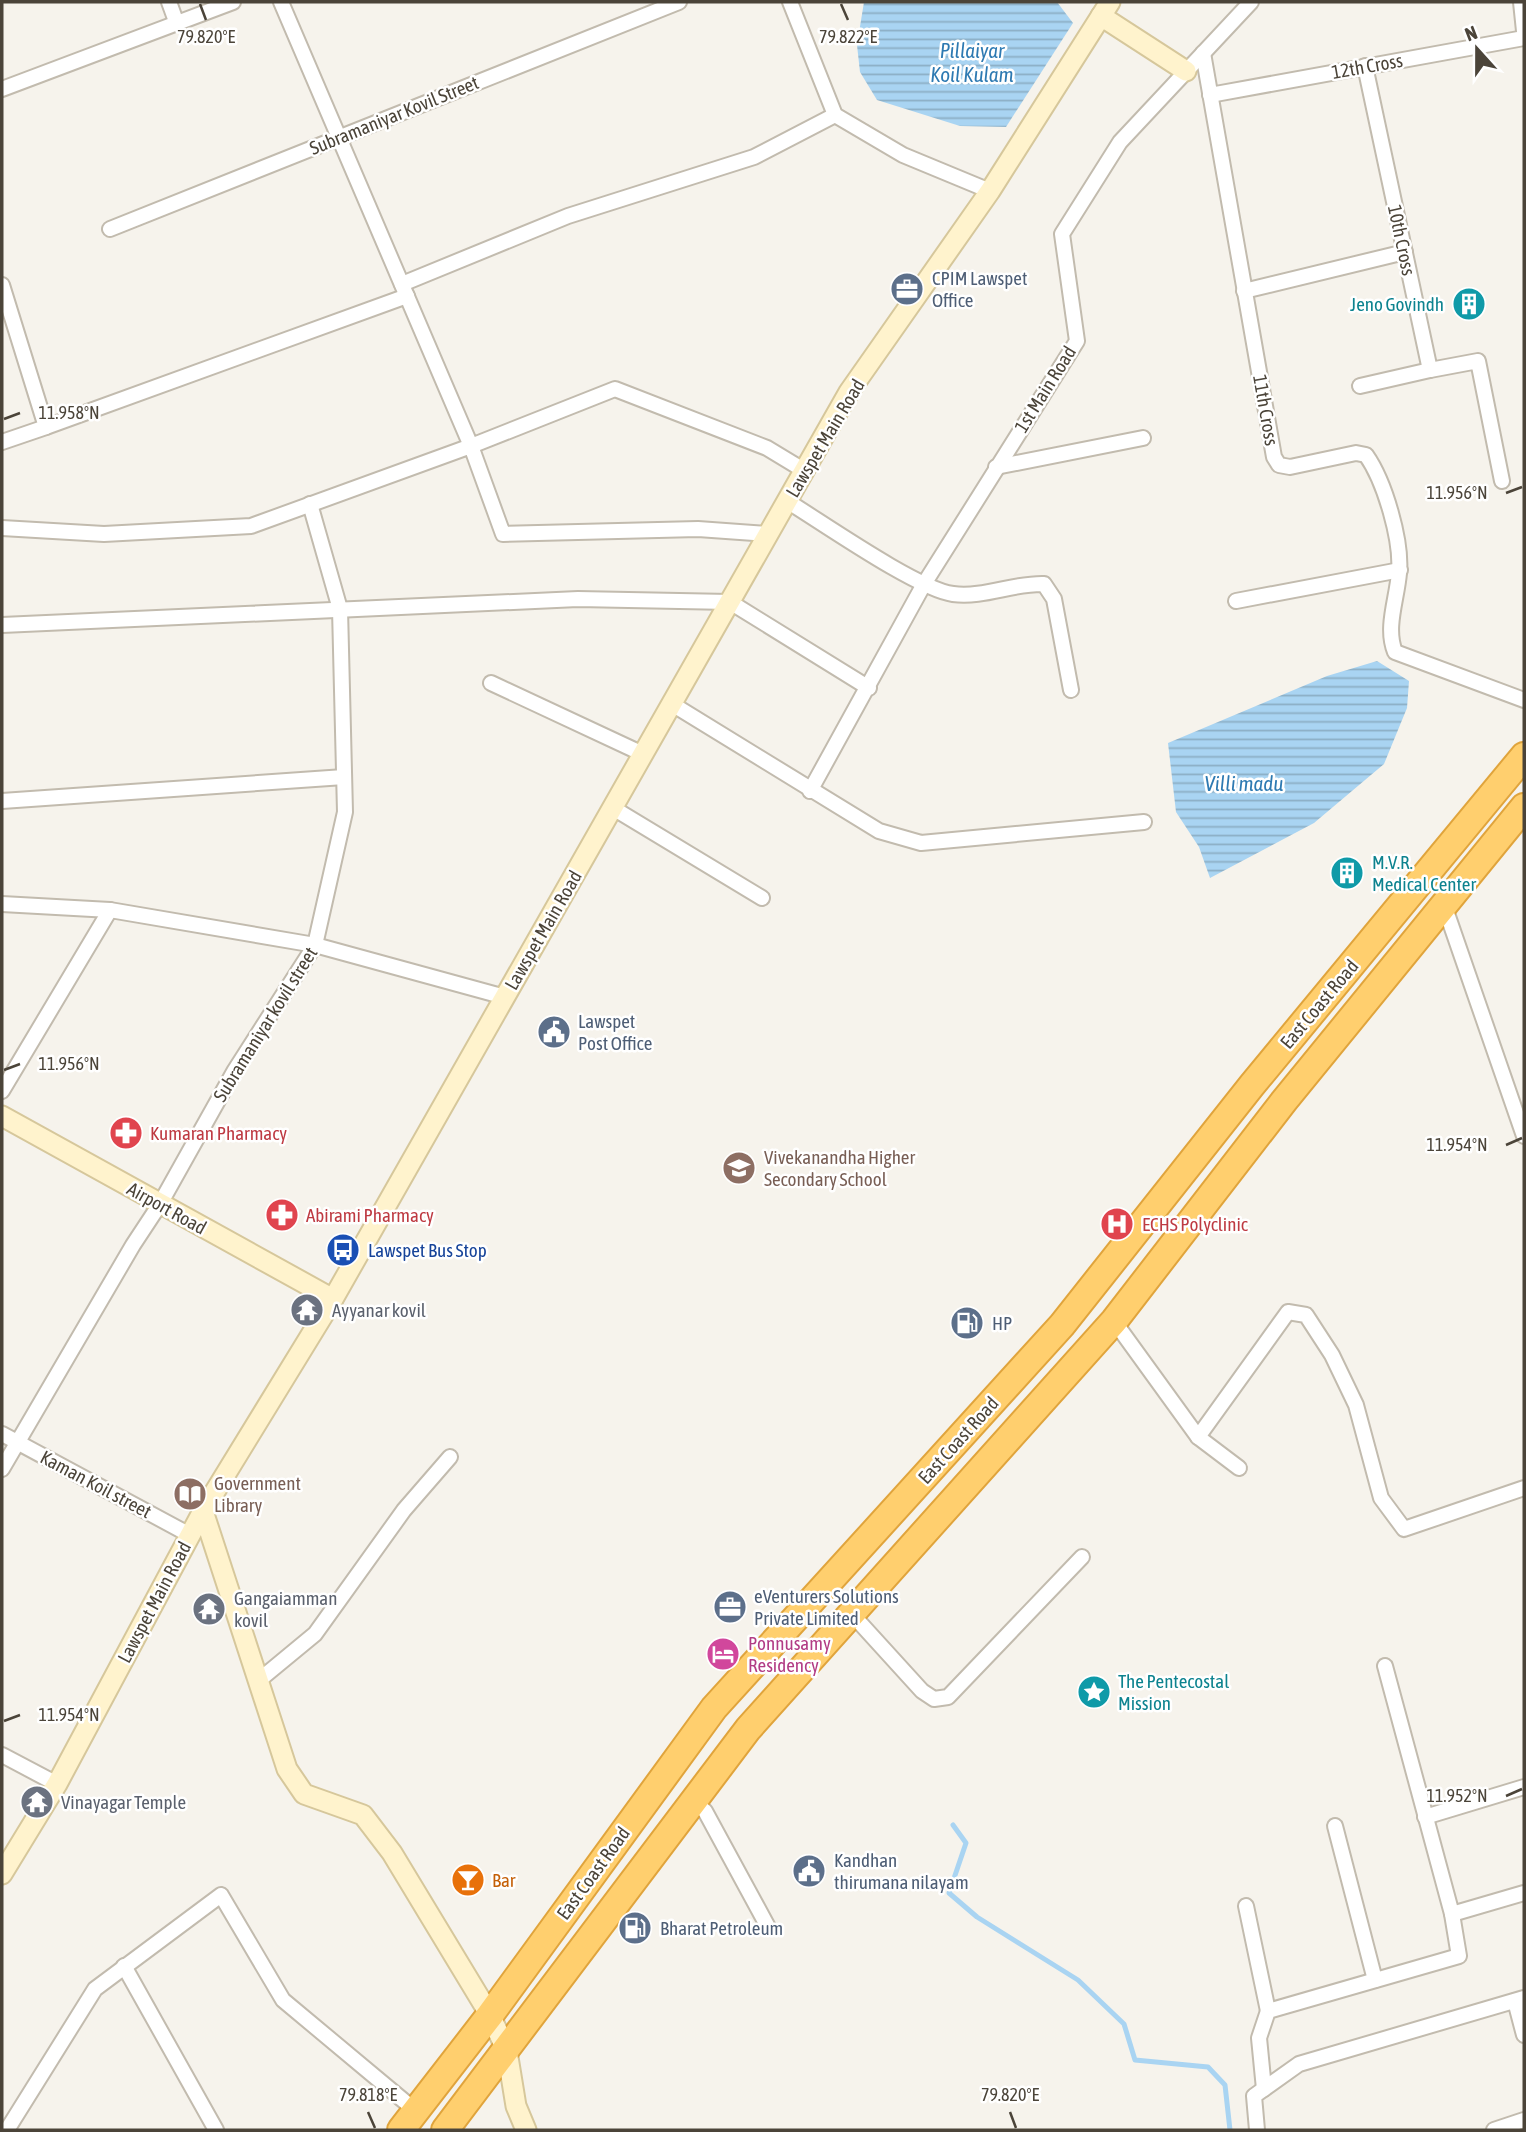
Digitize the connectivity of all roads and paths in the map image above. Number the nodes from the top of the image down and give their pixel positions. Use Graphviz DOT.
graph roads {
  1 [pos="169,2"];
  2 [pos="233,2"];
  3 [pos="281,2"];
  4 [pos="679,2"];
  5 [pos="790,2"];
  6 [pos="1251,2"];
  7 [pos="1521,2"];
  8 [pos="1106,9"];
  9 [pos="177,24"];
  10 [pos="1524,32"];
  11 [pos="1524,38"];
  12 [pos="1203,53"];
  13 [pos="1365,66"];
  14 [pos="1186,71"];
  15 [pos="2,89"];
  16 [pos="1210,96"];
  17 [pos="835,115"];
  18 [pos="338,139"];
  19 [pos="990,191"];
  20 [pos="110,229"];
  21 [pos="1405,252"];
  22 [pos="2,285"];
  23 [pos="405,290"];
  24 [pos="1244,291"];
  25 [pos="1430,370"];
  26 [pos="1360,386"];
  27 [pos="46,426"];
  28 [pos="1143,438"];
  29 [pos="2,442"];
  30 [pos="471,446"];
  31 [pos="996,467"];
  32 [pos="805,471"];
  33 [pos="1502,481"];
  34 [pos="787,501"];
  35 [pos="310,504"];
  36 [pos="2,528"];
  37 [pos="769,534"];
  38 [pos="1400,570"];
  39 [pos="924,584"];
  40 [pos="1236,601"];
  41 [pos="730,602"];
  42 [pos="340,609"];
  43 [pos="2,625"];
  44 [pos="491,683"];
  45 [pos="869,688"];
  46 [pos="1071,690"];
  47 [pos="1524,700"];
  48 [pos="672,704"];
  49 [pos="643,754"];
  50 [pos="1524,756"];
  51 [pos="344,777"];
  52 [pos="810,791"];
  53 [pos="2,801"];
  54 [pos="1524,807"];
  55 [pos="613,808"];
  56 [pos="1144,822"];
  57 [pos="762,898"];
  58 [pos="1443,902"];
  59 [pos="2,904"];
  60 [pos="110,910"];
  61 [pos="315,945"];
  62 [pos="505,997"];
  63 [pos="2,1091"];
  64 [pos="2,1116"];
  65 [pos="1524,1136"];
  66 [pos="160,1204"];
  67 [pos="333,1299"];
  68 [pos="1115,1321"];
  69 [pos="2,1434"];
  70 [pos="1198,1437"];
  71 [pos="18,1443"];
  72 [pos="450,1457"];
  73 [pos="1239,1468"];
  74 [pos="2,1469"];
  75 [pos="1524,1488"];
  76 [pos="203,1511"];
  77 [pos="190,1535"];
  78 [pos="1082,1557"];
  79 [pos="851,1613"];
  80 [pos="1385,1666"];
  81 [pos="258,1681"];
  82 [pos="2,1755"];
  83 [pos="57,1784"];
  84 [pos="1524,1787"];
  85 [pos="692,1800"];
  86 [pos="1425,1817"];
  87 [pos="1335,1826"];
  88 [pos="2,1874"];
  89 [pos="1524,1893"];
  90 [pos="1246,1906"];
  91 [pos="1452,1914"];
  92 [pos="768,1927"];
  93 [pos="124,1966"];
  94 [pos="1375,1980"];
  95 [pos="1520,2000"];
  96 [pos="1268,2011"];
  97 [pos="490,2015"];
  98 [pos="1524,2035"];
  99 [pos="507,2051"];
  100 [pos="1264,2089"];
  101 [pos="1524,2120"];
  102 [pos="408,2121"];
  103 [pos="7,2130"];
  104 [pos="216,2130"];
  105 [pos="444,2130"];
  106 [pos="526,2130"];
  107 [pos="1257,2130"];
  108 [pos="1494,2130"];
  1 -- 9 [label="street"];
  2 -- 9 [label="street"];
  3 -- 18 [label="street"];
  4 -- 18 [label="street, Subramaniyar Kovil Street"];
  5 -- 17 [label="street"];
  6 -- 12 [label="street, 1st Main Road"];
  7 -- 10 [label="street"];
  8 -- 14 [label="street"];
  8 -- 19 [label="street, Lawspet Main Road"];
  9 -- 15 [label="street"];
  11 -- 13 [label="street, 12th Cross"];
  12 -- 14 [label="street, 1st Main Road"];
  12 -- 16 [label="street, 11th Cross"];
  13 -- 16 [label="street, 12th Cross"];
  13 -- 21 [label="street, 10th Cross"];
  14 -- 31 [label="street, 1st Main Road"];
  16 -- 24 [label="street, 11th Cross"];
  17 -- 19 [label="street"];
  17 -- 23 [label="street"];
  18 -- 20 [label="street, Subramaniyar Kovil Street"];
  18 -- 23 [label="street"];
  19 -- 32 [label="street, Lawspet Main Road"];
  21 -- 24 [label="street"];
  21 -- 25 [label="street, 10th Cross"];
  22 -- 27 [label="street"];
  23 -- 27 [label="street"];
  23 -- 30 [label="street"];
  24 -- 38 [label="street, 11th Cross"];
  25 -- 26 [label="street"];
  25 -- 33 [label="street"];
  27 -- 29 [label="street"];
  28 -- 31 [label="street"];
  30 -- 32 [label="street"];
  30 -- 35 [label="street"];
  30 -- 37 [label="street"];
  31 -- 39 [label="street, 1st Main Road"];
  32 -- 34 [label="street, Lawspet Main Road"];
  34 -- 37 [label="street, Lawspet Main Road"];
  34 -- 39 [label="street"];
  35 -- 36 [label="street"];
  35 -- 42 [label="street, Subramaniyar kovil street"];
  37 -- 41 [label="street, Lawspet Main Road"];
  38 -- 40 [label="street"];
  38 -- 47 [label="street, 11th Cross"];
  39 -- 45 [label="street, 1st Main Road"];
  39 -- 46 [label="street"];
  41 -- 42 [label="street"];
  41 -- 45 [label="street"];
  41 -- 48 [label="street, Lawspet Main Road"];
  42 -- 43 [label="street"];
  42 -- 51 [label="street, Subramaniyar kovil street"];
  44 -- 49 [label="street"];
  45 -- 52 [label="street, 1st Main Road"];
  48 -- 49 [label="street, Lawspet Main Road"];
  48 -- 52 [label="street"];
  49 -- 55 [label="street, Lawspet Main Road"];
  50 -- 97 [label="highway, East Coast Road"];
  51 -- 53 [label="street"];
  51 -- 61 [label="street, Subramaniyar kovil street"];
  52 -- 56 [label="street"];
  54 -- 58 [label="highway, East Coast Road"];
  55 -- 57 [label="street"];
  55 -- 62 [label="street, Lawspet Main Road"];
  58 -- 65 [label="street"];
  58 -- 68 [label="highway, East Coast Road"];
  59 -- 60 [label="street"];
  60 -- 61 [label="street"];
  60 -- 63 [label="street"];
  61 -- 62 [label="street"];
  61 -- 66 [label="street, Subramaniyar kovil street"];
  62 -- 67 [label="street, Lawspet Main Road"];
  64 -- 66 [label="street, Airport Road"];
  66 -- 67 [label="street, Airport Road"];
  66 -- 71 [label="street, Subramaniyar kovil street"];
  67 -- 76 [label="street, Lawspet Main Road"];
  68 -- 70 [label="street"];
  68 -- 79 [label="highway, East Coast Road"];
  69 -- 71 [label="street, Kaman Koil street"];
  70 -- 73 [label="street"];
  70 -- 75 [label="street"];
  71 -- 74 [label="street, Subramaniyar kovil street"];
  71 -- 77 [label="street, Kaman Koil street"];
  72 -- 81 [label="street"];
  76 -- 77 [label="street, Lawspet Main Road"];
  76 -- 81 [label="street"];
  77 -- 83 [label="street, Lawspet Main Road"];
  78 -- 79 [label="street"];
  79 -- 85 [label="highway, East Coast Road"];
  80 -- 86 [label="street"];
  81 -- 97 [label="street"];
  82 -- 83 [label="street"];
  83 -- 88 [label="street, Lawspet Main Road"];
  84 -- 86 [label="street"];
  85 -- 92 [label="street"];
  85 -- 99 [label="highway, East Coast Road"];
  86 -- 91 [label="street"];
  87 -- 94 [label="street"];
  89 -- 91 [label="street"];
  90 -- 96 [label="street"];
  91 -- 94 [label="street"];
  93 -- 102 [label="street"];
  93 -- 103 [label="street"];
  93 -- 104 [label="street"];
  94 -- 96 [label="street"];
  95 -- 98 [label="street"];
  95 -- 100 [label="street"];
  96 -- 100 [label="street"];
  97 -- 99 [label="street"];
  97 -- 102 [label="highway, East Coast Road"];
  99 -- 105 [label="highway, East Coast Road"];
  99 -- 106 [label="street"];
  100 -- 107 [label="street"];
  101 -- 108 [label="street"];
}
